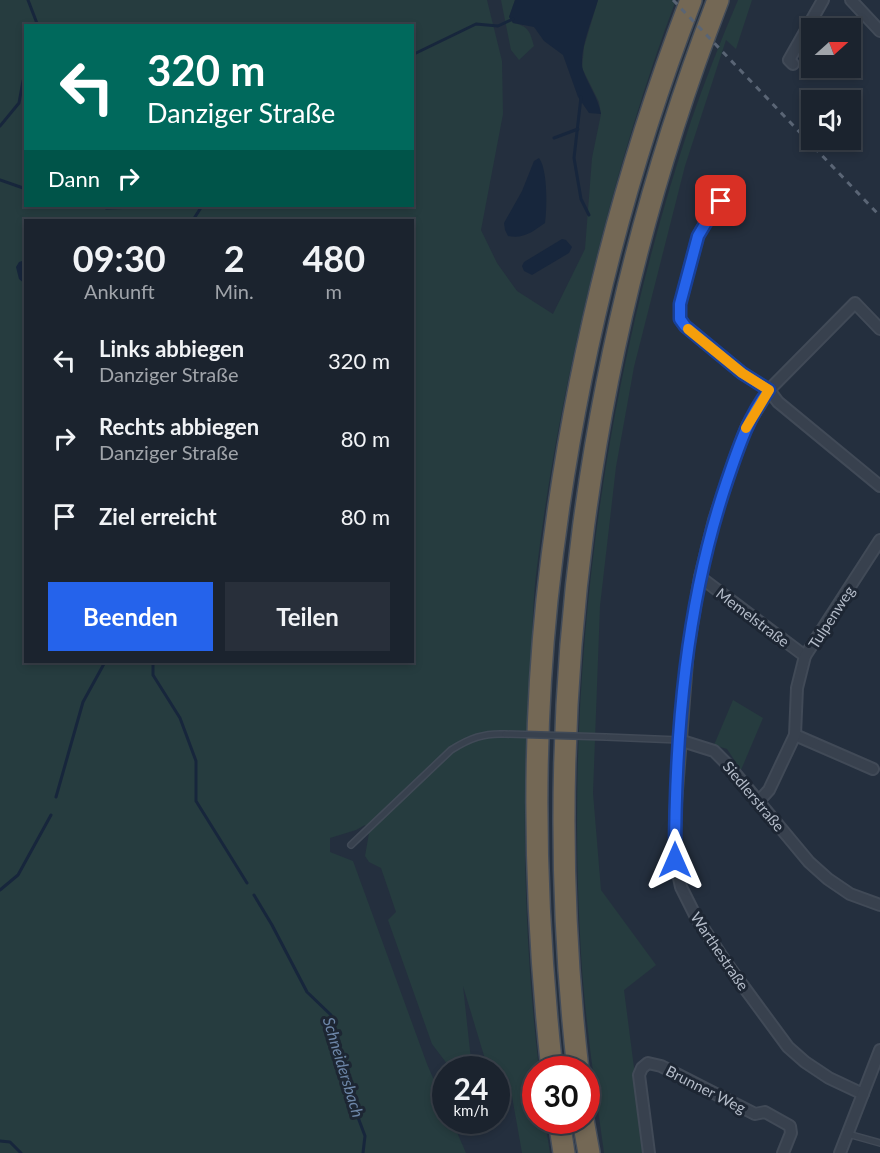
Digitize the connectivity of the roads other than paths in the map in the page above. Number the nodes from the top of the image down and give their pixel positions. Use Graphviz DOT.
graph roads {
  1 [pos="691,0"];
  2 [pos="718,0"];
  3 [pos="823,0"];
  4 [pos="851,0"];
  5 [pos="880,31"];
  6 [pos="793,64"];
  7 [pos="721,201"];
  8 [pos="880,329"];
  9 [pos="769,390"];
  10 [pos="880,486"];
  11 [pos="880,540"];
  12 [pos="700,577"];
  13 [pos="805,656"];
  14 [pos="795,735"];
  15 [pos="680,740"];
  16 [pos="873,769"];
  17 [pos="759,801"];
  18 [pos="351,845"];
  19 [pos="880,905"];
  20 [pos="880,1053"];
  21 [pos="551,1056"];
  22 [pos="577,1056"];
  23 [pos="863,1094"];
  24 [pos="561,1134"];
  25 [pos="586,1134"];
  26 [pos="848,1134"];
  27 [pos="880,1143"];
  28 [pos="564,1153"];
  29 [pos="589,1153"];
  30 [pos="649,1153"];
  31 [pos="783,1153"];
  32 [pos="840,1153"];
  1 -- 21 [label="highway"];
  2 -- 22 [label="highway"];
  3 -- 6 [label="street"];
  4 -- 5 [label="street"];
  7 -- 9 [label="street"];
  8 -- 9 [label="street, Warthestraße"];
  9 -- 10 [label="street"];
  9 -- 12 [label="street, Warthestraße"];
  11 -- 13 [label="street, Tulpenweg"];
  12 -- 13 [label="street, Memelstraße"];
  12 -- 15 [label="street, Warthestraße"];
  13 -- 14 [label="street, Tulpenweg"];
  14 -- 16 [label="street"];
  14 -- 17 [label="street, Tulpenweg"];
  15 -- 17 [label="street, Siedlerstraße"];
  15 -- 18 [label="lane, Siedlerstraße, bridge"];
  15 -- 23 [label="street, Warthestraße"];
  17 -- 19 [label="street, Siedlerstraße"];
  20 -- 23 [label="street"];
  23 -- 26 [label="street"];
  24 -- 28 [label="highway"];
  25 -- 29 [label="highway"];
  26 -- 27 [label="lane"];
  26 -- 32 [label="street"];
  30 -- 31 [label="street, Brunner Weg"];
}
